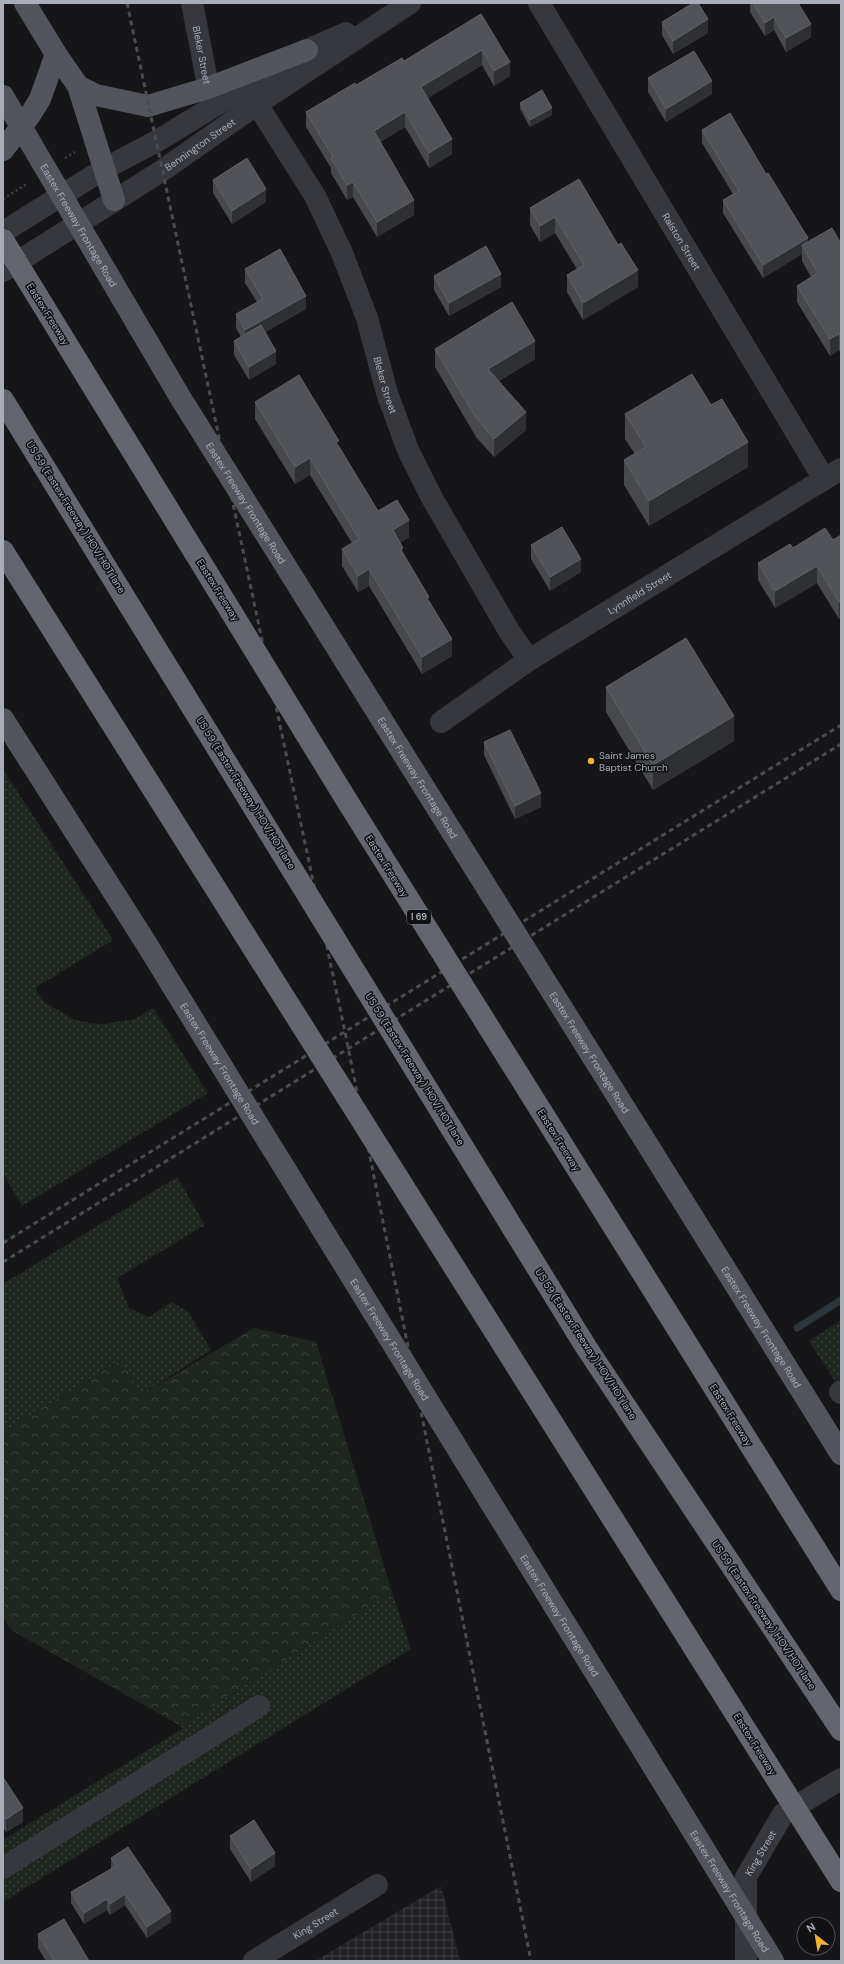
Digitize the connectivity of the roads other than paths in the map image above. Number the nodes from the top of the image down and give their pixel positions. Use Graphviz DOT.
graph roads {
  1 [pos="25,3"];
  2 [pos="192,3"];
  3 [pos="538,3"];
  4 [pos="402,8"];
  5 [pos="307,50"];
  6 [pos="56,54"];
  7 [pos="78,86"];
  8 [pos="3,96"];
  9 [pos="210,97"];
  10 [pos="257,104"];
  11 [pos="3,150"];
  12 [pos="104,168"];
  13 [pos="114,200"];
  14 [pos="3,232"];
  15 [pos="3,240"];
  16 [pos="3,271"];
  17 [pos="3,400"];
  18 [pos="833,474"];
  19 [pos="3,551"];
  20 [pos="529,660"];
  21 [pos="3,719"];
  22 [pos="441,722"];
  23 [pos="841,1454"];
  24 [pos="841,1590"];
  25 [pos="259,1706"];
  26 [pos="841,1730"];
  27 [pos="841,1779"];
  28 [pos="3,1868"];
  29 [pos="841,1881"];
  30 [pos="377,1885"];
  31 [pos="254,1961"];
  32 [pos="746,1961"];
  33 [pos="774,1961"];
  1 -- 6 [label="main road"];
  2 -- 9 [label="street, Bleker Street"];
  3 -- 18 [label="street, Ralston Street"];
  4 -- 5 [label="street, Bennington Street"];
  4 -- 10 [label="street, Bennington Street"];
  5 -- 9 [label="main road"];
  6 -- 7 [label="main road"];
  6 -- 11 [label="main road"];
  7 -- 9 [label="main road"];
  7 -- 12 [label="main road"];
  8 -- 23 [label="main road, Eastex Freeway Frontage Road, bridge"];
  9 -- 12 [label="street"];
  10 -- 13 [label="street, Bennington Street"];
  10 -- 20 [label="street, Bleker Street"];
  12 -- 13 [label="main road"];
  12 -- 14 [label="street"];
  13 -- 16 [label="street, Bennington Street"];
  15 -- 24 [label="highway, Eastex Freeway / I 69, bridge"];
  17 -- 26 [label="highway, US 59 (Eastex Freeway) HOV/HOT lane, bridge"];
  18 -- 20 [label="street, Lynnfield Street"];
  19 -- 29 [label="highway, Eastex Freeway, bridge"];
  20 -- 22 [label="street, Lynnfield Street"];
  21 -- 33 [label="main road, Eastex Freeway Frontage Road, bridge"];
  25 -- 28 [label="street"];
  27 -- 32 [label="street, King Street"];
  30 -- 31 [label="street, King Street"];
}
